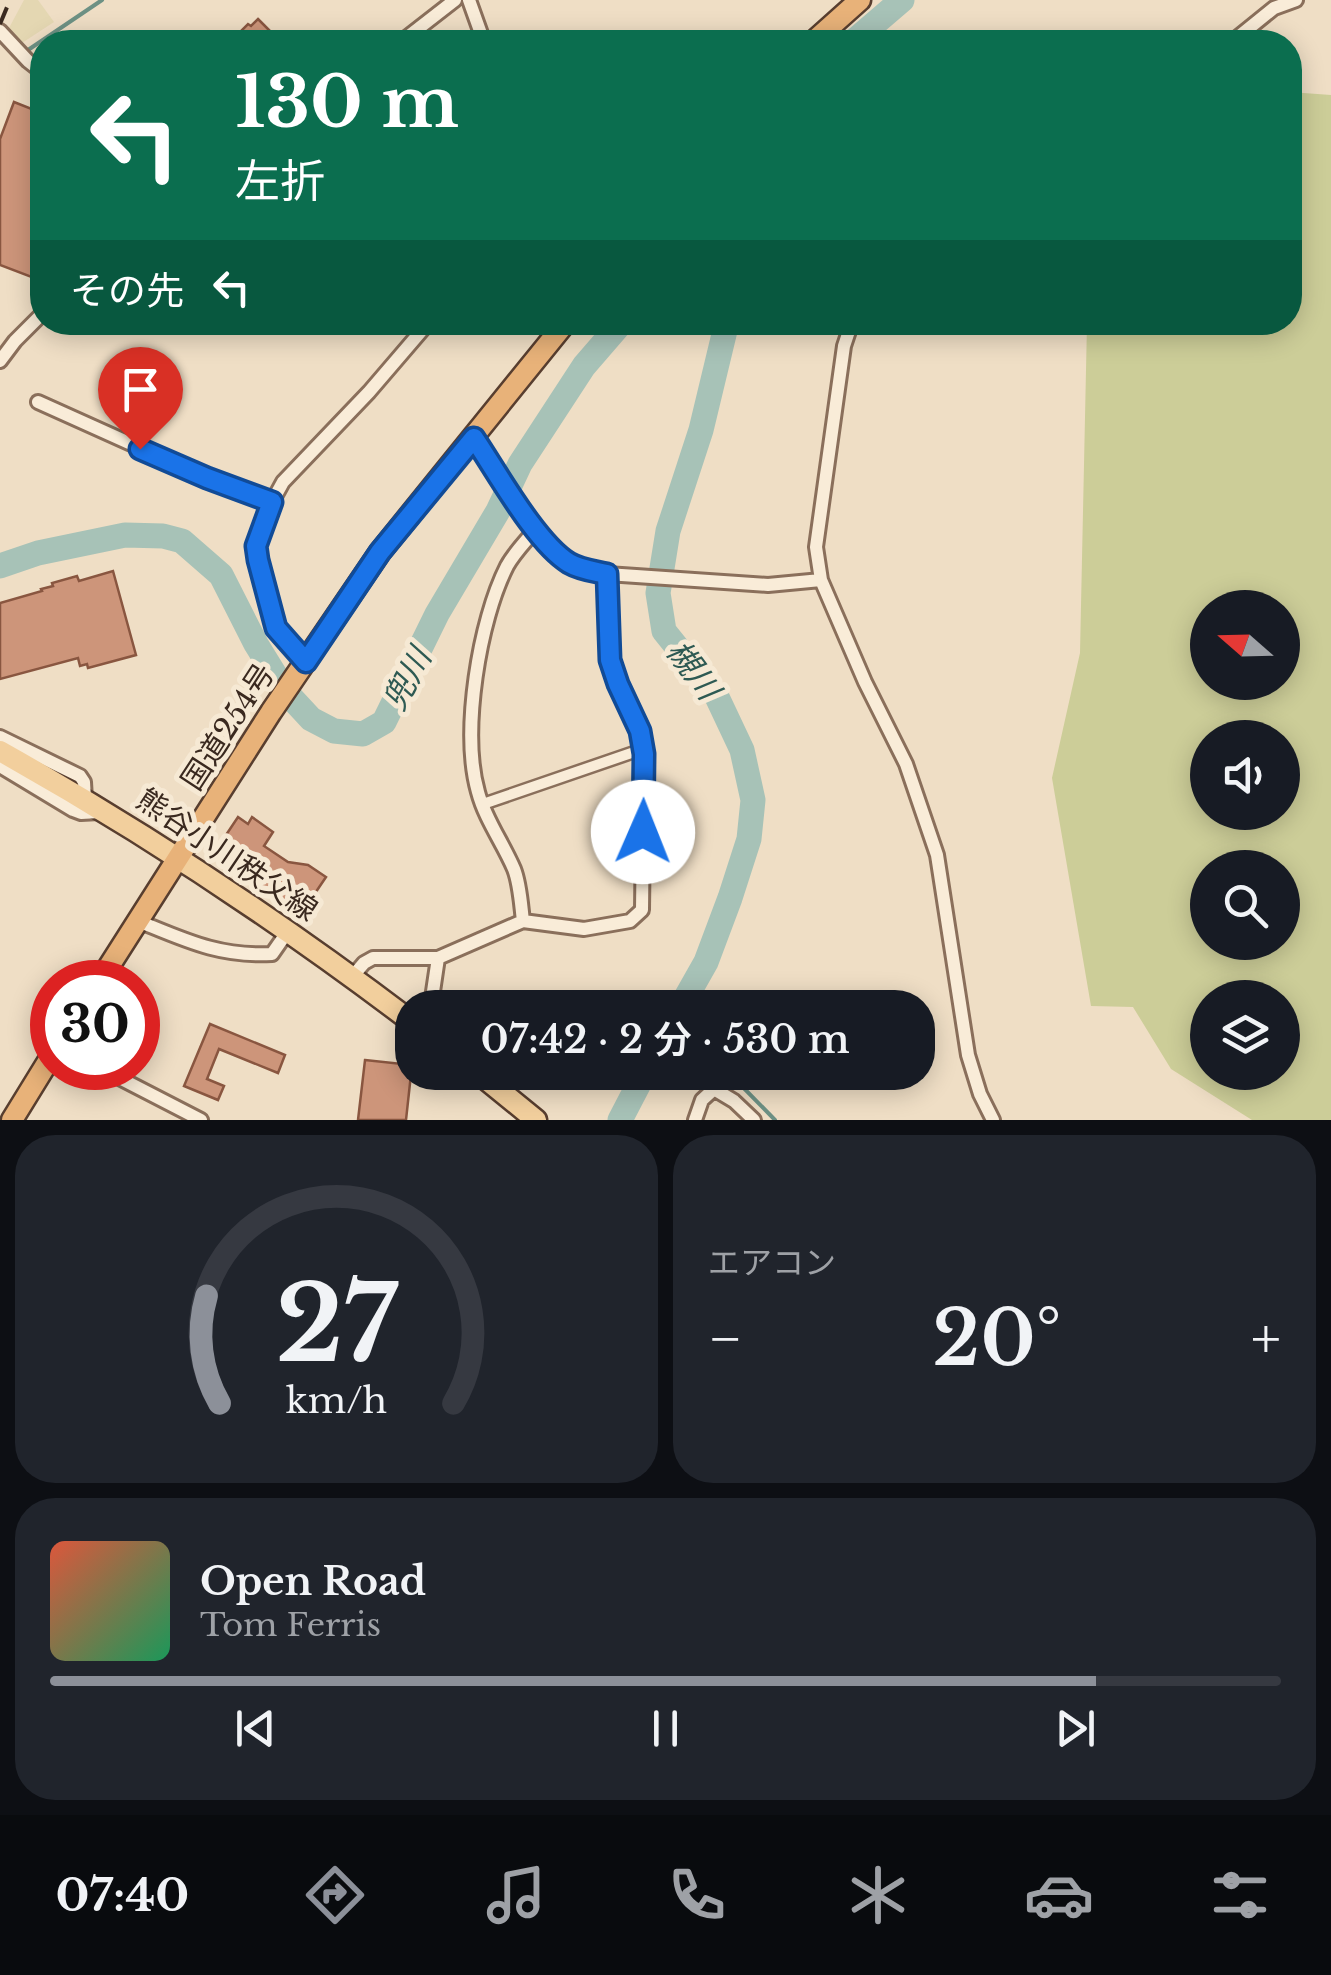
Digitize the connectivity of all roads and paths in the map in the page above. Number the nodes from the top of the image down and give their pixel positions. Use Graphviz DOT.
graph roads {
  1 [pos="455,0"];
  2 [pos="469,0"];
  3 [pos="860,0"];
  4 [pos="1296,0"];
  5 [pos="416,30"];
  6 [pos="480,30"];
  7 [pos="826,30"];
  8 [pos="1247,30"];
  9 [pos="0,31"];
  10 [pos="30,63"];
  11 [pos="30,326"];
  12 [pos="418,335"];
  13 [pos="556,335"];
  14 [pos="848,335"];
  15 [pos="0,360"];
  16 [pos="38,402"];
  17 [pos="474,438"];
  18 [pos="272,502"];
  19 [pos="532,526"];
  20 [pos="610,574"];
  21 [pos="822,580"];
  22 [pos="304,664"];
  23 [pos="0,737"];
  24 [pos="643,749"];
  25 [pos="0,751"];
  26 [pos="0,766"];
  27 [pos="86,799"];
  28 [pos="483,804"];
  29 [pos="107,812"];
  30 [pos="180,857"];
  31 [pos="138,920"];
  32 [pos="523,922"];
  33 [pos="288,931"];
  34 [pos="438,958"];
  35 [pos="112,960"];
  36 [pos="352,976"];
  37 [pos="433,990"];
  38 [pos="395,1009"];
  39 [pos="30,1090"];
  40 [pos="143,1090"];
  41 [pos="499,1090"];
  42 [pos="12,1120"];
  43 [pos="201,1120"];
  44 [pos="536,1120"];
  45 [pos="695,1120"];
  46 [pos="754,1120"];
  47 [pos="992,1120"];
  1 -- 5 [label="street"];
  2 -- 6 [label="street"];
  3 -- 7 [label="highway"];
  4 -- 8 [label="street"];
  9 -- 10 [label="street"];
  11 -- 15 [label="street"];
  12 -- 18 [label="street"];
  13 -- 17 [label="highway, 国道254号"];
  14 -- 21 [label="street"];
  16 -- 18 [label="street"];
  17 -- 19 [label="street"];
  17 -- 22 [label="highway, 国道254号"];
  18 -- 22 [label="street"];
  19 -- 20 [label="street"];
  19 -- 28 [label="street"];
  20 -- 21 [label="street"];
  20 -- 24 [label="street"];
  21 -- 47 [label="street"];
  22 -- 30 [label="highway, 国道254号"];
  23 -- 27 [label="street"];
  24 -- 28 [label="street"];
  24 -- 32 [label="street"];
  25 -- 27 [label="main road, 熊谷小川秩父線"];
  26 -- 29 [label="street"];
  27 -- 29 [label="main road, 熊谷小川秩父線"];
  28 -- 32 [label="street"];
  29 -- 30 [label="main road, 熊谷小川秩父線"];
  30 -- 31 [label="highway, 国道254号"];
  30 -- 33 [label="main road, 熊谷小川秩父線"];
  31 -- 33 [label="street"];
  31 -- 35 [label="highway, 国道254号"];
  32 -- 34 [label="street"];
  33 -- 36 [label="main road, 熊谷小川秩父線"];
  34 -- 36 [label="street"];
  34 -- 37 [label="street"];
  36 -- 38 [label="main road, 熊谷小川秩父線"];
  39 -- 42 [label="highway"];
  40 -- 43 [label="street"];
  41 -- 44 [label="main road"];
  45 -- 46 [label="street"];
}
